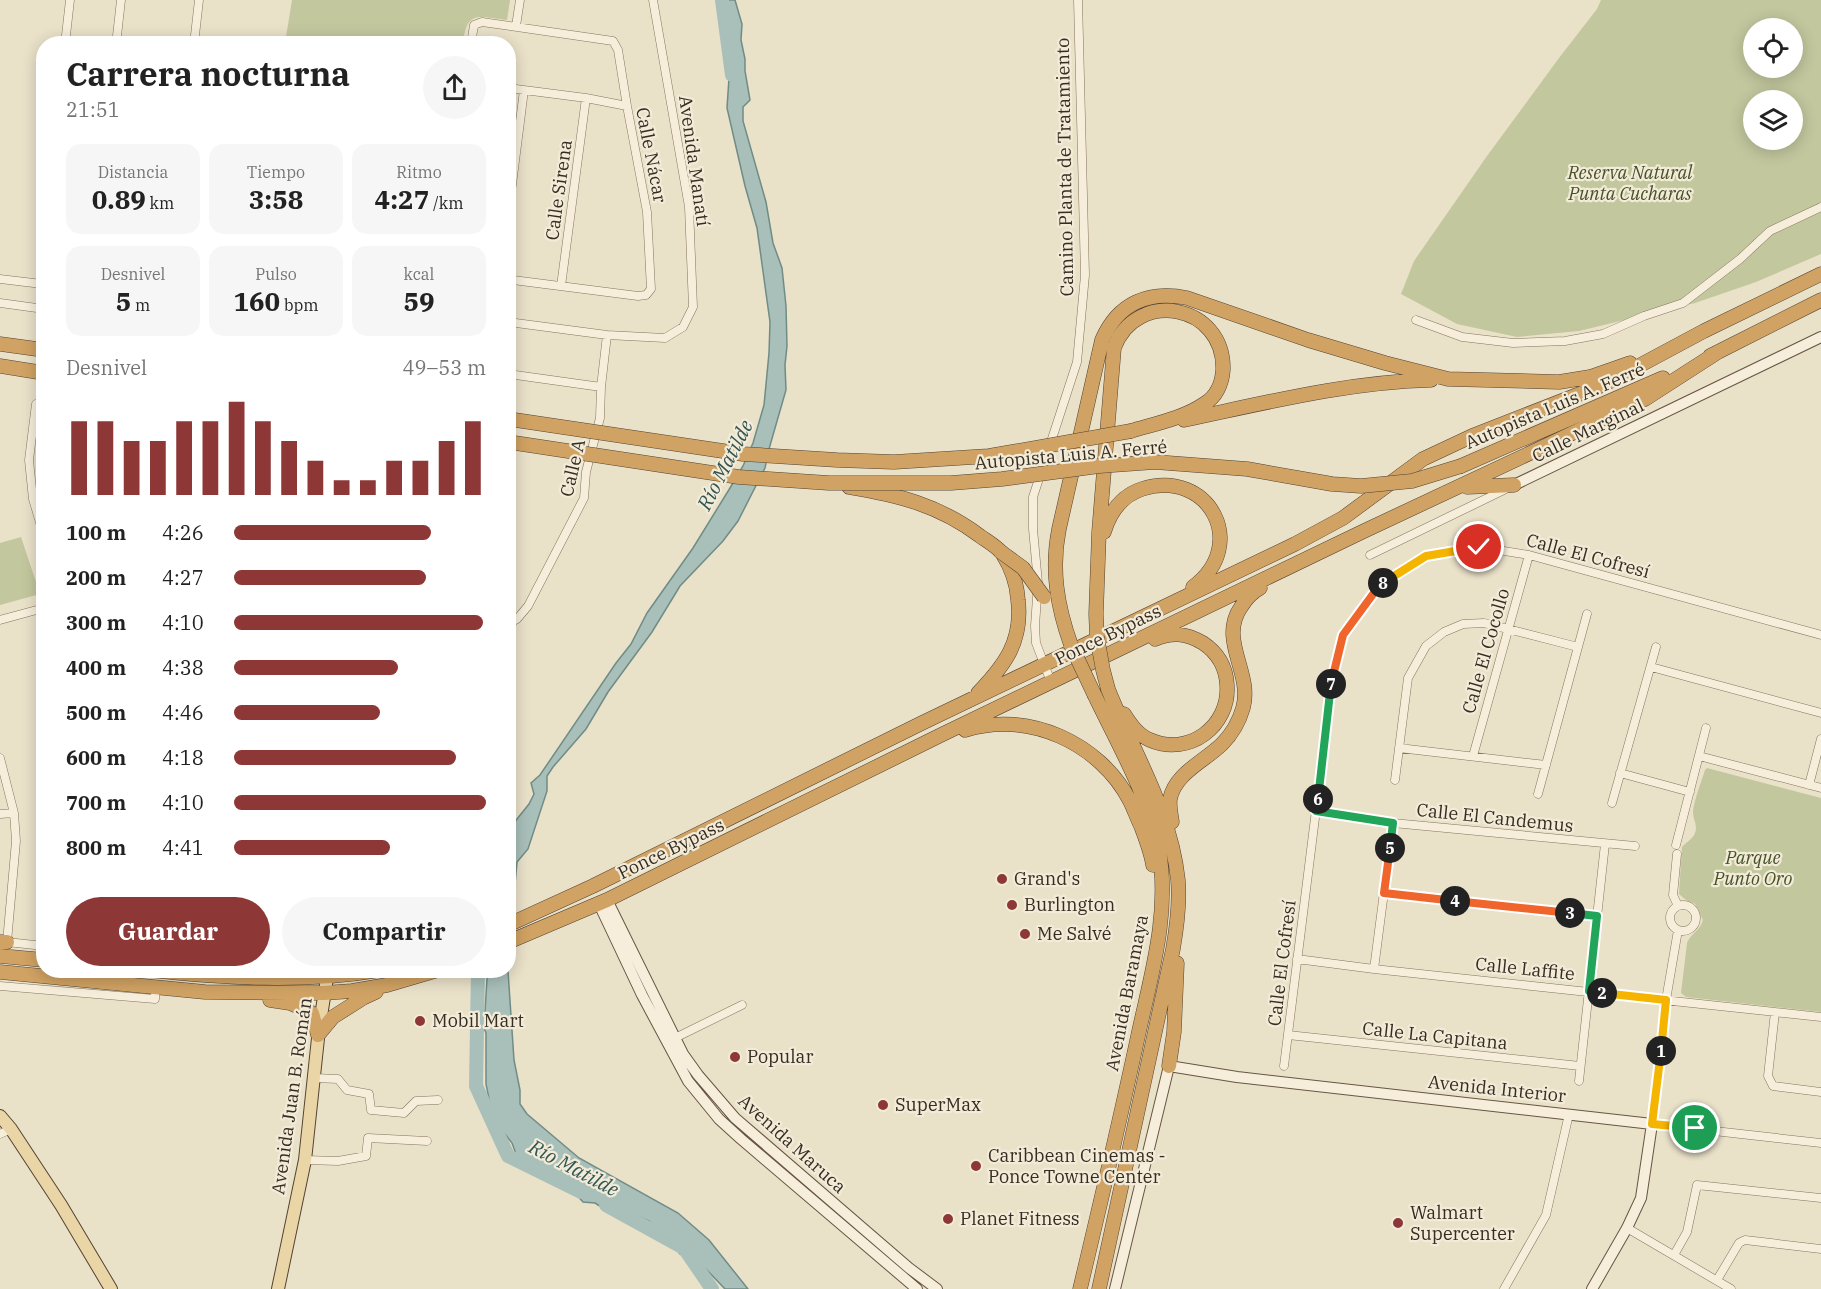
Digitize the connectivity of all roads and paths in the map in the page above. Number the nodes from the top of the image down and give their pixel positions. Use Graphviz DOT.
graph roads {
  1 [pos="70,0"];
  2 [pos="121,0"];
  3 [pos="199,0"];
  4 [pos="520,0"];
  5 [pos="653,0"];
  6 [pos="1078,0"];
  7 [pos="516,26"];
  8 [pos="66,36"];
  9 [pos="117,36"];
  10 [pos="195,36"];
  11 [pos="472,36"];
  12 [pos="516,89"];
  13 [pos="524,90"];
  14 [pos="586,98"];
  15 [pos="627,106"];
  16 [pos="516,153"];
  17 [pos="1821,208"];
  18 [pos="1821,274"];
  19 [pos="0,279"];
  20 [pos="516,280"];
  21 [pos="36,283"];
  22 [pos="561,286"];
  23 [pos="1821,300"];
  24 [pos="0,303"];
  25 [pos="36,308"];
  26 [pos="1416,320"];
  27 [pos="516,323"];
  28 [pos="607,335"];
  29 [pos="1821,337"];
  30 [pos="0,344"];
  31 [pos="36,349"];
  32 [pos="1663,352"];
  33 [pos="1718,352"];
  34 [pos="0,366"];
  35 [pos="36,372"];
  36 [pos="516,375"];
  37 [pos="1448,379"];
  38 [pos="602,387"];
  39 [pos="516,420"];
  40 [pos="36,425"];
  41 [pos="1131,431"];
  42 [pos="516,443"];
  43 [pos="829,483"];
  44 [pos="1514,485"];
  45 [pos="1450,491"];
  46 [pos="36,509"];
  47 [pos="1001,552"];
  48 [pos="1099,552"];
  49 [pos="1370,555"];
  50 [pos="1529,555"];
  51 [pos="1261,584"];
  52 [pos="1173,602"];
  53 [pos="36,610"];
  54 [pos="1587,614"];
  55 [pos="0,620"];
  56 [pos="516,620"];
  57 [pos="1508,629"];
  58 [pos="1821,634"];
  59 [pos="1071,645"];
  60 [pos="1125,646"];
  61 [pos="1578,647"];
  62 [pos="1656,647"];
  63 [pos="1044,664"];
  64 [pos="1651,667"];
  65 [pos="1052,682"];
  66 [pos="1109,693"];
  67 [pos="972,700"];
  68 [pos="1821,713"];
  69 [pos="1706,728"];
  70 [pos="943,734"];
  71 [pos="1821,738"];
  72 [pos="1399,748"];
  73 [pos="1473,756"];
  74 [pos="1699,756"];
  75 [pos="0,758"];
  76 [pos="1546,765"];
  77 [pos="1620,773"];
  78 [pos="1395,780"];
  79 [pos="1809,785"];
  80 [pos="1821,788"];
  81 [pos="1690,792"];
  82 [pos="1538,794"];
  83 [pos="1612,803"];
  84 [pos="1316,811"];
  85 [pos="14,813"];
  86 [pos="0,814"];
  87 [pos="1393,823"];
  88 [pos="1605,844"];
  89 [pos="1676,845"];
  90 [pos="1635,846"];
  91 [pos="1677,854"];
  92 [pos="1176,866"];
  93 [pos="1163,889"];
  94 [pos="1384,893"];
  95 [pos="603,902"];
  96 [pos="1678,906"];
  97 [pos="1597,916"];
  98 [pos="516,922"];
  99 [pos="1177,927"];
  100 [pos="1678,930"];
  101 [pos="516,940"];
  102 [pos="3,942"];
  103 [pos="36,945"];
  104 [pos="0,956"];
  105 [pos="36,959"];
  106 [pos="1297,959"];
  107 [pos="1374,969"];
  108 [pos="0,972"];
  109 [pos="36,975"];
  110 [pos="62,978"];
  111 [pos="327,978"];
  112 [pos="412,978"];
  113 [pos="399,982"];
  114 [pos="0,986"];
  115 [pos="156,987"];
  116 [pos="1589,991"];
  117 [pos="230,993"];
  118 [pos="324,993"];
  119 [pos="1666,1000"];
  120 [pos="742,1005"];
  121 [pos="1775,1012"];
  122 [pos="1821,1017"];
  123 [pos="318,1035"];
  124 [pos="1288,1035"];
  125 [pos="675,1038"];
  126 [pos="1169,1066"];
  127 [pos="1284,1066"];
  128 [pos="1580,1066"];
  129 [pos="314,1078"];
  130 [pos="1578,1081"];
  131 [pos="1821,1092"];
  132 [pos="438,1100"];
  133 [pos="1569,1114"];
  134 [pos="0,1116"];
  135 [pos="1652,1124"];
  136 [pos="6,1131"];
  137 [pos="427,1141"];
  138 [pos="1821,1143"];
  139 [pos="305,1161"];
  140 [pos="1821,1198"];
  141 [pos="1628,1228"];
  142 [pos="1821,1249"];
  143 [pos="1674,1256"];
  144 [pos="1717,1280"];
  145 [pos="111,1289"];
  146 [pos="278,1289"];
  147 [pos="917,1289"];
  148 [pos="937,1289"];
  149 [pos="1080,1289"];
  150 [pos="1099,1289"];
  151 [pos="1115,1289"];
  152 [pos="1504,1289"];
  153 [pos="1592,1289"];
  154 [pos="1731,1289"];
  1 -- 8 [label="street"];
  2 -- 9 [label="street"];
  3 -- 10 [label="street"];
  4 -- 7 [label="street"];
  5 -- 28 [label="street, Avenida Manatí"];
  6 -- 63 [label="street, Camino Planta de Tratamiento"];
  7 -- 11 [label="street, Calle Nácar"];
  7 -- 15 [label="street, Calle Nácar"];
  12 -- 13 [label="street"];
  13 -- 14 [label="street"];
  13 -- 16 [label="street"];
  14 -- 15 [label="street"];
  14 -- 22 [label="street, Calle Sirena"];
  15 -- 22 [label="street, Calle Nácar"];
  17 -- 26 [label="street"];
  18 -- 32 [label="highway"];
  19 -- 21 [label="street"];
  20 -- 22 [label="street, Calle Nácar"];
  23 -- 33 [label="highway"];
  24 -- 25 [label="street"];
  27 -- 28 [label="street, Avenida Manatí"];
  28 -- 38 [label="street, Calle A"];
  29 -- 44 [label="street, Calle Marginal"];
  30 -- 31 [label="highway"];
  32 -- 37 [label="highway"];
  32 -- 52 [label="highway, Ponce Bypass"];
  33 -- 43 [label="highway, Autopista Luis A. Ferré, bridge"];
  33 -- 45 [label="highway"];
  34 -- 35 [label="highway"];
  36 -- 38 [label="street"];
  37 -- 41 [label="highway, Autopista Luis A. Ferré"];
  37 -- 59 [label="highway"];
  38 -- 56 [label="street, Calle A"];
  39 -- 41 [label="highway, Autopista Luis A. Ferré, bridge"];
  40 -- 46 [label="street"];
  41 -- 48 [label="highway"];
  42 -- 43 [label="highway, Autopista Luis A. Ferré, bridge"];
  43 -- 47 [label="highway, bridge"];
  44 -- 45 [label="highway"];
  44 -- 49 [label="street, Calle Marginal"];
  45 -- 51 [label="highway"];
  47 -- 59 [label="highway, bridge"];
  47 -- 67 [label="highway"];
  48 -- 52 [label="highway"];
  48 -- 66 [label="highway, Avenida Baramaya, bridge"];
  50 -- 57 [label="street, Calle El Cocollo"];
  50 -- 58 [label="street, Calle El Cofresí"];
  50 -- 84 [label="street, Calle El Cofresí"];
  51 -- 60 [label="highway, Ponce Bypass"];
  51 -- 92 [label="highway"];
  52 -- 63 [label="highway, Ponce Bypass"];
  53 -- 55 [label="street"];
  54 -- 61 [label="street"];
  57 -- 61 [label="street"];
  57 -- 72 [label="street"];
  57 -- 73 [label="street, Calle El Cocollo"];
  59 -- 93 [label="highway, Avenida Baramaya, bridge"];
  60 -- 65 [label="highway, Ponce Bypass"];
  60 -- 66 [label="highway"];
  61 -- 76 [label="street"];
  62 -- 64 [label="street"];
  63 -- 65 [label="street, Camino Planta de Tratamiento"];
  63 -- 67 [label="highway, Ponce Bypass"];
  64 -- 68 [label="street"];
  64 -- 77 [label="street"];
  65 -- 70 [label="highway, Ponce Bypass"];
  66 -- 92 [label="highway, Avenida Baramaya"];
  67 -- 98 [label="highway, Ponce Bypass"];
  69 -- 74 [label="street"];
  70 -- 93 [label="highway"];
  70 -- 95 [label="highway, Ponce Bypass"];
  71 -- 79 [label="street"];
  72 -- 73 [label="street"];
  72 -- 78 [label="street"];
  73 -- 76 [label="street"];
  74 -- 79 [label="street"];
  74 -- 81 [label="street"];
  75 -- 85 [label="street"];
  76 -- 82 [label="street"];
  77 -- 81 [label="street"];
  77 -- 83 [label="street"];
  79 -- 80 [label="street"];
  81 -- 89 [label="street"];
  84 -- 87 [label="street, Calle El Candemus"];
  84 -- 106 [label="street, Calle El Cofresí"];
  85 -- 86 [label="street"];
  85 -- 102 [label="street"];
  87 -- 88 [label="street, Calle El Candemus"];
  87 -- 94 [label="street"];
  88 -- 90 [label="street, Calle El Candemus"];
  88 -- 97 [label="street"];
  91 -- 96 [label="street"];
  92 -- 99 [label="highway, Avenida Baramaya"];
  93 -- 149 [label="highway, Avenida Baramaya"];
  94 -- 97 [label="street"];
  94 -- 107 [label="street"];
  95 -- 101 [label="highway, Ponce Bypass"];
  95 -- 125 [label="street, Avenida Maruca"];
  95 -- 147 [label="street, Avenida Maruca"];
  96 -- 100 [label="street"];
  96 -- 100 [label="street"];
  97 -- 116 [label="street"];
  99 -- 126 [label="highway"];
  99 -- 150 [label="highway, Avenida Baramaya"];
  100 -- 119 [label="street"];
  102 -- 103 [label="street"];
  104 -- 105 [label="highway"];
  106 -- 107 [label="street, Calle Laffite"];
  106 -- 124 [label="street, Calle El Cofresí"];
  107 -- 116 [label="street, Calle Laffite"];
  108 -- 109 [label="highway"];
  110 -- 115 [label="highway"];
  111 -- 118 [label="main road, Avenida Juan B. Román"];
  112 -- 113 [label="highway"];
  113 -- 118 [label="highway"];
  113 -- 123 [label="highway"];
  114 -- 115 [label="street"];
  115 -- 117 [label="highway"];
  116 -- 119 [label="street, Calle Laffite"];
  116 -- 128 [label="street"];
  117 -- 118 [label="highway"];
  117 -- 123 [label="highway"];
  118 -- 123 [label="main road, Avenida Juan B. Román"];
  119 -- 121 [label="street, Calle Laffite"];
  119 -- 135 [label="street"];
  120 -- 125 [label="street"];
  121 -- 122 [label="street, Calle Laffite"];
  121 -- 131 [label="street"];
  123 -- 129 [label="main road, Avenida Juan B. Román"];
  124 -- 127 [label="street, Calle El Cofresí"];
  124 -- 128 [label="street, Calle La Capitana"];
  125 -- 148 [label="street, Avenida Maruca"];
  126 -- 133 [label="street, Avenida Interior"];
  126 -- 151 [label="street"];
  128 -- 130 [label="street"];
  129 -- 132 [label="street"];
  129 -- 139 [label="main road, Avenida Juan B. Román"];
  133 -- 135 [label="street, Avenida Interior"];
  133 -- 152 [label="street"];
  134 -- 136 [label="main road"];
  135 -- 138 [label="street, Avenida Interior"];
  135 -- 141 [label="street"];
  136 -- 145 [label="main road"];
  137 -- 139 [label="street"];
  139 -- 146 [label="main road, Avenida Juan B. Román"];
  140 -- 143 [label="street"];
  141 -- 143 [label="street"];
  141 -- 153 [label="street"];
  142 -- 144 [label="street"];
  143 -- 144 [label="street"];
  144 -- 154 [label="street"];
}
